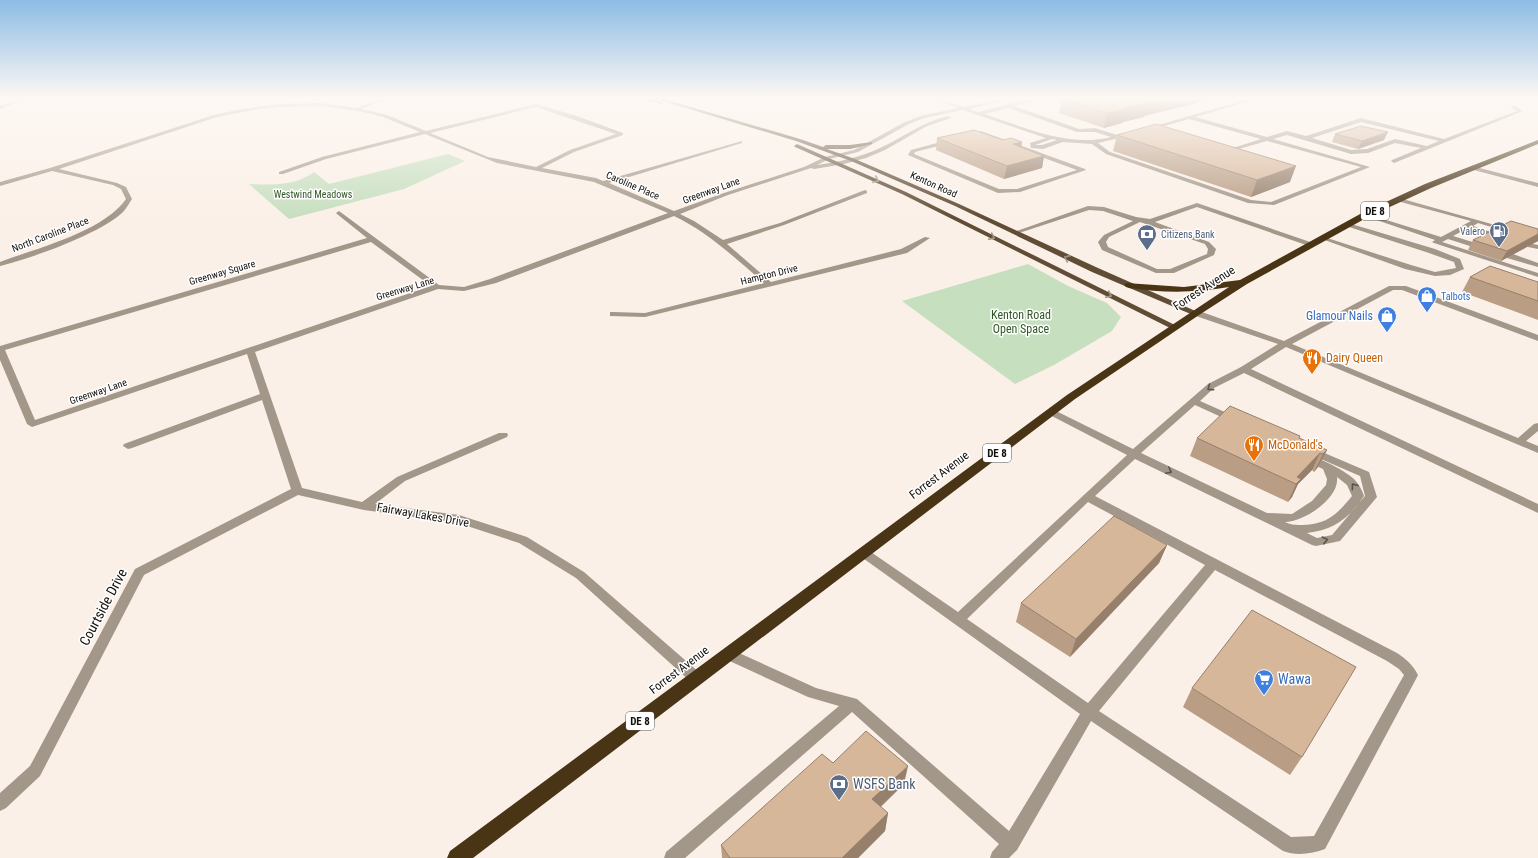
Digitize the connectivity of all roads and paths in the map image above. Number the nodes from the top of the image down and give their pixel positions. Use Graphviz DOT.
graph roads {
  1 [pos="148,138"];
  2 [pos="405,138"];
  3 [pos="438,138"];
  4 [pos="609,138"];
  5 [pos="775,138"];
  6 [pos="791,138"];
  7 [pos="879,138"];
  8 [pos="901,138"];
  9 [pos="965,138"];
  10 [pos="992,138"];
  11 [pos="1050,138"];
  12 [pos="1112,138"];
  13 [pos="1264,138"];
  14 [pos="1270,138"];
  15 [pos="1306,138"];
  16 [pos="1433,138"];
  17 [pos="1452,138"];
  18 [pos="1267,139"];
  19 [pos="798,140"];
  20 [pos="1064,140"];
  21 [pos="1395,141"];
  22 [pos="1445,141"];
  23 [pos="740,142"];
  24 [pos="1093,142"];
  25 [pos="1538,142"];
  26 [pos="870,143"];
  27 [pos="1033,147"];
  28 [pos="1427,148"];
  29 [pos="1026,150"];
  30 [pos="1226,152"];
  31 [pos="840,155"];
  32 [pos="827,158"];
  33 [pos="853,160"];
  34 [pos="1394,161"];
  35 [pos="840,164"];
  36 [pos="538,168"];
  37 [pos="806,168"];
  38 [pos="1472,168"];
  39 [pos="52,169"];
  40 [pos="281,173"];
  41 [pos="604,183"];
  42 [pos="0,184"];
  43 [pos="1538,185"];
  44 [pos="865,192"];
  45 [pos="1399,200"];
  46 [pos="339,213"];
  47 [pos="675,214"];
  48 [pos="1365,215"];
  49 [pos="1139,220"];
  50 [pos="1147,221"];
  51 [pos="1477,221"];
  52 [pos="1348,225"];
  53 [pos="1467,226"];
  54 [pos="1014,233"];
  55 [pos="1497,235"];
  56 [pos="927,238"];
  57 [pos="1322,238"];
  58 [pos="1444,238"];
  59 [pos="372,239"];
  60 [pos="1538,239"];
  61 [pos="722,243"];
  62 [pos="1312,244"];
  63 [pos="1476,246"];
  64 [pos="1510,256"];
  65 [pos="0,264"];
  66 [pos="1538,265"];
  67 [pos="1538,275"];
  68 [pos="1244,282"];
  69 [pos="769,284"];
  70 [pos="1129,285"];
  71 [pos="437,288"];
  72 [pos="1196,313"];
  73 [pos="613,314"];
  74 [pos="1175,327"];
  75 [pos="1538,338"];
  76 [pos="1285,344"];
  77 [pos="0,349"];
  78 [pos="250,350"];
  79 [pos="1244,369"];
  80 [pos="266,395"];
  81 [pos="1193,402"];
  82 [pos="1051,412"];
  83 [pos="32,424"];
  84 [pos="1240,425"];
  85 [pos="1538,426"];
  86 [pos="503,435"];
  87 [pos="1519,442"];
  88 [pos="128,446"];
  89 [pos="1538,450"];
  90 [pos="1134,454"];
  91 [pos="1327,466"];
  92 [pos="297,491"];
  93 [pos="1087,497"];
  94 [pos="364,506"];
  95 [pos="1538,509"];
  96 [pos="1264,517"];
  97 [pos="1288,528"];
  98 [pos="864,553"];
  99 [pos="1213,564"];
  100 [pos="958,620"];
  101 [pos="728,654"];
  102 [pos="696,678"];
  103 [pos="852,703"];
  104 [pos="1089,712"];
  105 [pos="0,803"];
  106 [pos="1011,844"];
  107 [pos="457,858"];
  108 [pos="672,858"];
  109 [pos="998,858"];
  1 -- 39 [label="street, North Caroline Place"];
  2 -- 40 [label="street"];
  3 -- 36 [label="street, North Caroline Place"];
  4 -- 36 [label="street"];
  5 -- 32 [label="main road, Kenton Road"];
  6 -- 19 [label="main road, Kenton Road"];
  7 -- 26 [label="street, Greenway Lane"];
  8 -- 33 [label="street, Greenway Lane"];
  9 -- 29 [label="street"];
  10 -- 29 [label="street"];
  11 -- 20 [label="street"];
  11 -- 27 [label="street"];
  12 -- 24 [label="street"];
  13 -- 18 [label="street"];
  14 -- 18 [label="street"];
  15 -- 21 [label="street"];
  16 -- 22 [label="street"];
  17 -- 22 [label="street"];
  18 -- 24 [label="street"];
  18 -- 30 [label="street"];
  19 -- 26 [label="main road"];
  19 -- 31 [label="main road, Kenton Road"];
  20 -- 24 [label="street"];
  20 -- 27 [label="street"];
  21 -- 28 [label="street"];
  22 -- 28 [label="street"];
  23 -- 41 [label="street"];
  25 -- 38 [label="highway, Forrest Avenue / DE 8"];
  26 -- 31 [label="street, Greenway Lane"];
  27 -- 29 [label="street"];
  28 -- 34 [label="street"];
  31 -- 32 [label="street, Greenway Lane"];
  31 -- 33 [label="main road, Kenton Road"];
  32 -- 35 [label="main road, Kenton Road"];
  32 -- 37 [label="street, Greenway Lane"];
  33 -- 35 [label="street, Greenway Lane"];
  33 -- 54 [label="main road, Kenton Road"];
  35 -- 37 [label="street, Greenway Lane"];
  35 -- 74 [label="main road, Kenton Road, one-way"];
  36 -- 41 [label="street, Caroline Place"];
  37 -- 47 [label="street, Greenway Lane"];
  38 -- 43 [label="street"];
  38 -- 45 [label="highway, Forrest Avenue / DE 8"];
  39 -- 42 [label="street, North Caroline Place"];
  39 -- 65 [label="street, North Caroline Place"];
  41 -- 47 [label="street, Caroline Place"];
  44 -- 61 [label="street"];
  45 -- 48 [label="highway, Forrest Avenue / DE 8"];
  45 -- 51 [label="street"];
  46 -- 59 [label="street"];
  47 -- 61 [label="street, Caroline Place"];
  47 -- 71 [label="street, Greenway Lane"];
  48 -- 52 [label="highway, Forrest Avenue / DE 8"];
  48 -- 58 [label="street"];
  49 -- 50 [label="street"];
  49 -- 50 [label="street"];
  49 -- 54 [label="street"];
  50 -- 62 [label="street"];
  51 -- 53 [label="street"];
  51 -- 60 [label="street"];
  52 -- 57 [label="highway, Forrest Avenue / DE 8"];
  52 -- 57 [label="street"];
  53 -- 55 [label="street"];
  53 -- 58 [label="street"];
  70 -- 54 [label="main road, Kenton Road, one-way"];
  56 -- 69 [label="street, Hampton Drive"];
  57 -- 62 [label="highway, Forrest Avenue / DE 8"];
  58 -- 63 [label="street"];
  58 -- 67 [label="street"];
  59 -- 71 [label="street"];
  59 -- 77 [label="street, Greenway Square"];
  61 -- 69 [label="street, Caroline Place"];
  62 -- 68 [label="highway, Forrest Avenue / DE 8"];
  64 -- 66 [label="street"];
  68 -- 70 [label="highway"];
  68 -- 72 [label="highway, Forrest Avenue / DE 8"];
  69 -- 73 [label="street, Hampton Drive"];
  70 -- 72 [label="main road, Kenton Road"];
  71 -- 78 [label="street, Greenway Lane"];
  72 -- 74 [label="highway, Forrest Avenue / DE 8"];
  72 -- 76 [label="street"];
  74 -- 82 [label="highway, Forrest Avenue / DE 8"];
  75 -- 76 [label="street"];
  76 -- 79 [label="street"];
  76 -- 87 [label="street"];
  77 -- 83 [label="street, Greenway Square"];
  78 -- 80 [label="street"];
  78 -- 83 [label="street, Greenway Lane"];
  79 -- 81 [label="street, one-way"];
  79 -- 95 [label="street"];
  80 -- 88 [label="street"];
  80 -- 92 [label="street"];
  81 -- 84 [label="street"];
  81 -- 90 [label="street"];
  82 -- 90 [label="street"];
  82 -- 98 [label="highway, Forrest Avenue / DE 8"];
  85 -- 87 [label="street"];
  86 -- 94 [label="street"];
  87 -- 89 [label="street"];
  90 -- 93 [label="street"];
  90 -- 96 [label="street, one-way"];
  91 -- 96 [label="street"];
  97 -- 91 [label="street, one-way"];
  97 -- 91 [label="street, one-way"];
  92 -- 94 [label="street, Fairway Lakes Drive"];
  92 -- 105 [label="street, Courtside Drive"];
  93 -- 99 [label="street"];
  93 -- 100 [label="street"];
  94 -- 102 [label="street, Fairway Lakes Drive"];
  96 -- 97 [label="street"];
  98 -- 100 [label="street"];
  98 -- 101 [label="highway, Forrest Avenue / DE 8"];
  99 -- 104 [label="street"];
  99 -- 104 [label="street"];
  100 -- 104 [label="street"];
  101 -- 102 [label="highway, Forrest Avenue / DE 8"];
  101 -- 103 [label="street"];
  102 -- 107 [label="highway, Forrest Avenue / DE 8"];
  103 -- 106 [label="street"];
  103 -- 108 [label="street"];
  104 -- 106 [label="street"];
  106 -- 109 [label="street"];
}
